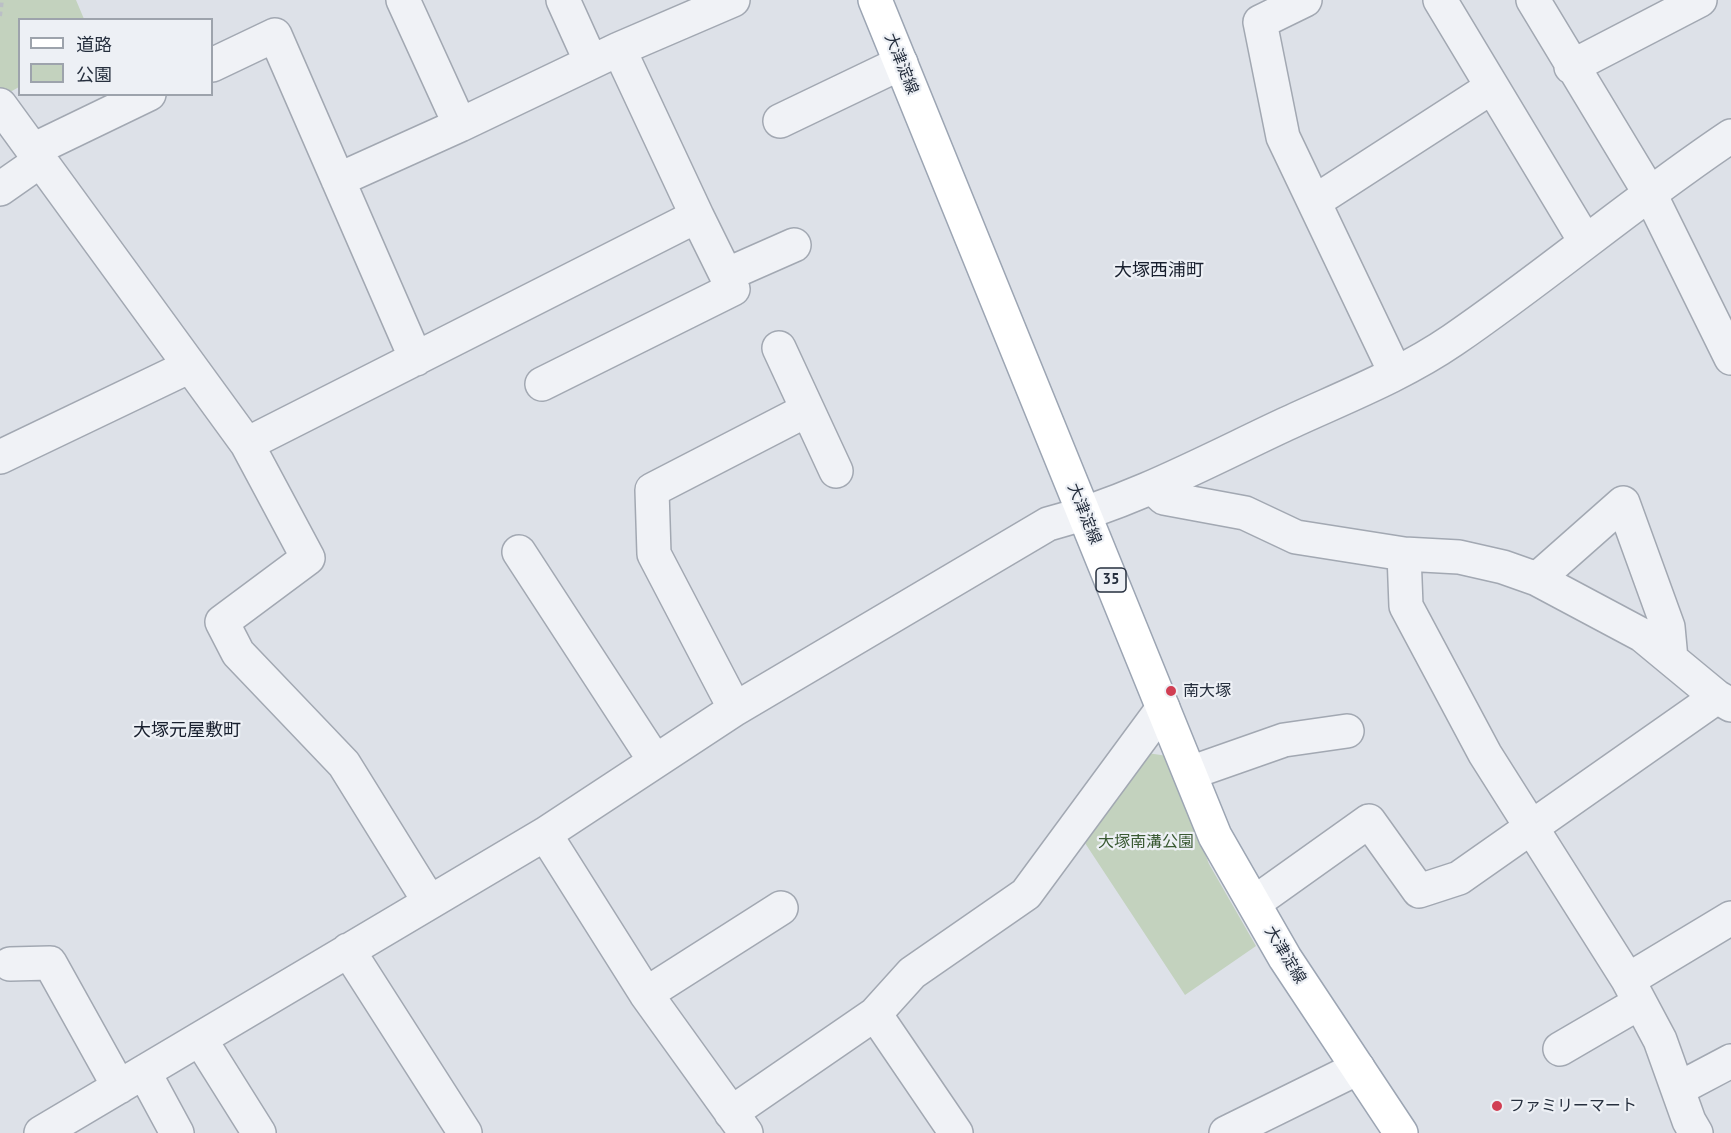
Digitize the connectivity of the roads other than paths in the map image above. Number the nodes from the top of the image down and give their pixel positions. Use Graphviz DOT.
graph roads {
  1 [pos="404,0"];
  2 [pos="563,0"];
  3 [pos="730,0"];
  4 [pos="875,0"];
  5 [pos="1305,0"];
  6 [pos="1440,0"];
  7 [pos="1533,0"];
  8 [pos="1700,0"];
  9 [pos="605,56"];
  10 [pos="901,63"];
  11 [pos="213,65"];
  12 [pos="1571,67"];
  13 [pos="1492,87"];
  14 [pos="145,96"];
  15 [pos="0,105"];
  16 [pos="780,121"];
  17 [pos="460,125"];
  18 [pos="1731,136"];
  19 [pos="37,155"];
  20 [pos="338,180"];
  21 [pos="0,189"];
  22 [pos="1649,192"];
  23 [pos="1314,202"];
  24 [pos="698,216"];
  25 [pos="1585,242"];
  26 [pos="794,245"];
  27 [pos="726,275"];
  28 [pos="779,348"];
  29 [pos="416,358"];
  30 [pos="1731,358"];
  31 [pos="190,366"];
  32 [pos="1395,372"];
  33 [pos="542,384"];
  34 [pos="807,410"];
  35 [pos="247,444"];
  36 [pos="0,457"];
  37 [pos="836,471"];
  38 [pos="1152,487"];
  39 [pos="1084,515"];
  40 [pos="519,552"];
  41 [pos="1404,554"];
  42 [pos="1538,579"];
  43 [pos="1671,659"];
  44 [pos="1724,701"];
  45 [pos="1163,708"];
  46 [pos="735,709"];
  47 [pos="1347,731"];
  48 [pos="655,761"];
  49 [pos="1190,773"];
  50 [pos="1531,830"];
  51 [pos="545,834"];
  52 [pos="429,901"];
  53 [pos="1254,903"];
  54 [pos="781,908"];
  55 [pos="1731,918"];
  56 [pos="348,950"];
  57 [pos="3,958"];
  58 [pos="1634,991"];
  59 [pos="646,994"];
  60 [pos="875,1014"];
  61 [pos="200,1039"];
  62 [pos="1560,1049"];
  63 [pos="1731,1061"];
  64 [pos="1358,1068"];
  65 [pos="132,1080"];
  66 [pos="1678,1089"];
  67 [pos="738,1123"];
  68 [pos="41,1133"];
  69 [pos="177,1133"];
  70 [pos="259,1133"];
  71 [pos="465,1133"];
  72 [pos="956,1133"];
  73 [pos="1226,1133"];
  74 [pos="1401,1133"];
  75 [pos="1696,1133"];
  1 -- 17 [label="street"];
  2 -- 9 [label="street"];
  3 -- 9 [label="street"];
  4 -- 10 [label="main road, 大津淀線 / 35"];
  5 -- 23 [label="street"];
  6 -- 13 [label="street"];
  7 -- 12 [label="street"];
  8 -- 12 [label="street"];
  9 -- 17 [label="street"];
  9 -- 24 [label="street"];
  10 -- 16 [label="street"];
  10 -- 39 [label="main road, 大津淀線 / 35"];
  11 -- 20 [label="street"];
  12 -- 22 [label="street"];
  13 -- 23 [label="street"];
  13 -- 25 [label="street"];
  14 -- 19 [label="street"];
  15 -- 19 [label="street"];
  17 -- 20 [label="street"];
  18 -- 22 [label="street"];
  19 -- 21 [label="street"];
  19 -- 31 [label="street"];
  20 -- 29 [label="street"];
  22 -- 25 [label="street"];
  22 -- 30 [label="street"];
  23 -- 32 [label="street"];
  24 -- 27 [label="street"];
  24 -- 29 [label="street"];
  25 -- 32 [label="street"];
  26 -- 27 [label="street"];
  27 -- 33 [label="street"];
  28 -- 34 [label="street"];
  29 -- 35 [label="street"];
  31 -- 35 [label="street"];
  31 -- 36 [label="street"];
  32 -- 38 [label="street"];
  34 -- 37 [label="street"];
  34 -- 46 [label="street"];
  35 -- 52 [label="street"];
  38 -- 39 [label="street"];
  38 -- 41 [label="street"];
  39 -- 45 [label="main road, 大津淀線 / 35"];
  39 -- 46 [label="street"];
  40 -- 48 [label="street"];
  41 -- 42 [label="street"];
  41 -- 50 [label="street"];
  42 -- 43 [label="street"];
  42 -- 43 [label="street"];
  43 -- 44 [label="street"];
  44 -- 50 [label="street"];
  45 -- 49 [label="main road, 大津淀線 / 35"];
  45 -- 60 [label="street"];
  46 -- 48 [label="street"];
  47 -- 49 [label="street"];
  48 -- 51 [label="street"];
  49 -- 53 [label="main road, 大津淀線 / 35"];
  50 -- 53 [label="street"];
  50 -- 58 [label="street"];
  51 -- 52 [label="street"];
  51 -- 59 [label="street"];
  52 -- 56 [label="street"];
  53 -- 64 [label="main road, 大津淀線 / 35"];
  54 -- 59 [label="street"];
  55 -- 58 [label="street"];
  56 -- 61 [label="street"];
  56 -- 71 [label="street"];
  57 -- 65 [label="street"];
  58 -- 62 [label="street"];
  58 -- 66 [label="street"];
  59 -- 67 [label="street"];
  60 -- 67 [label="street"];
  60 -- 72 [label="street"];
  61 -- 65 [label="street"];
  61 -- 70 [label="street"];
  63 -- 66 [label="street"];
  64 -- 73 [label="street"];
  64 -- 74 [label="main road, 大津淀線 / 35"];
  65 -- 68 [label="street"];
  65 -- 69 [label="street"];
  66 -- 75 [label="street"];
}
